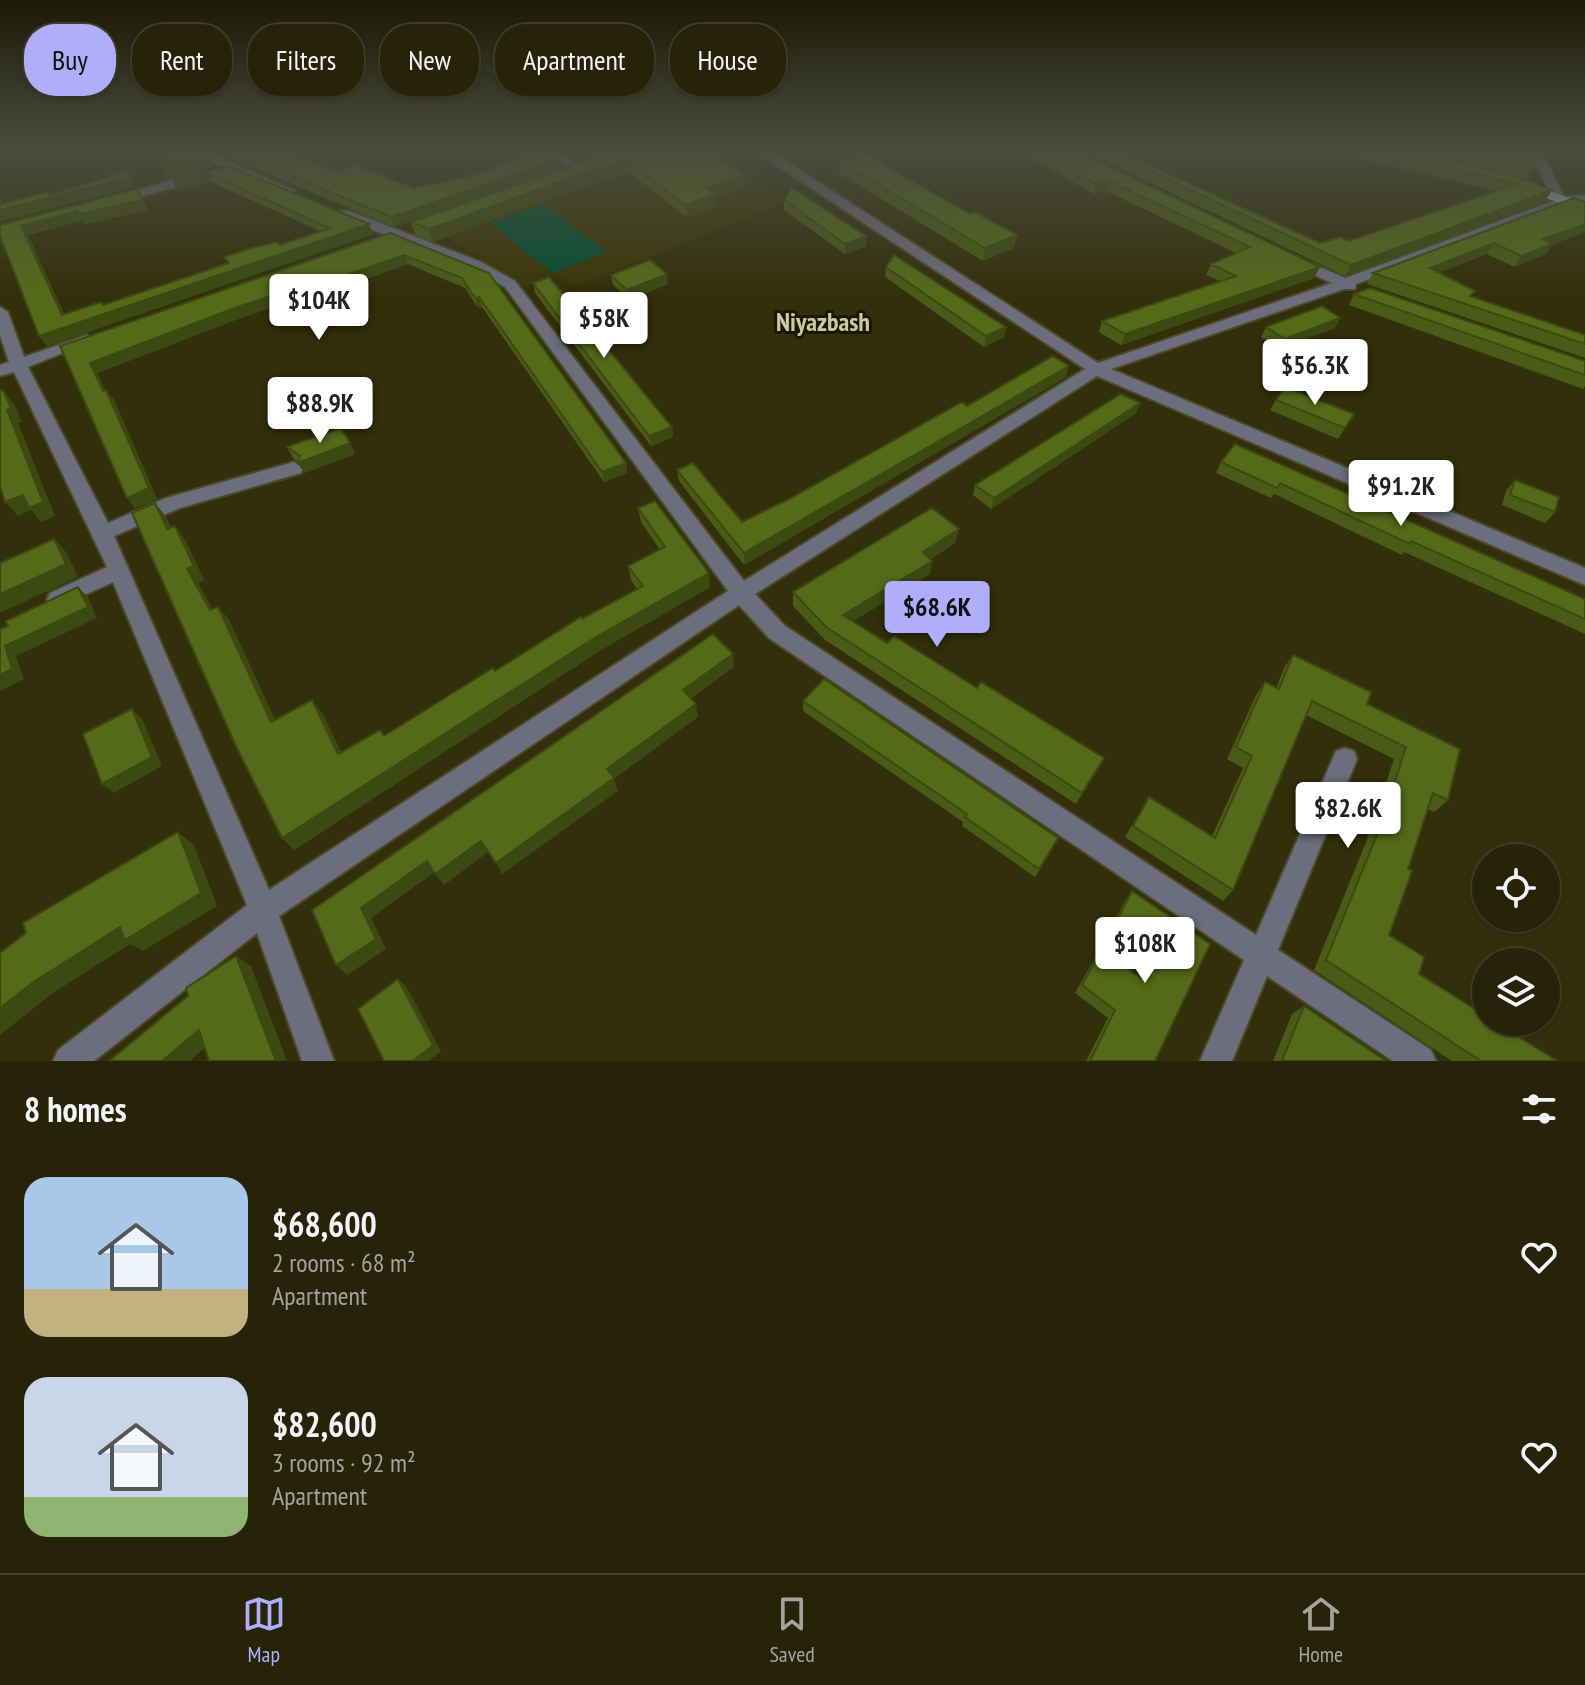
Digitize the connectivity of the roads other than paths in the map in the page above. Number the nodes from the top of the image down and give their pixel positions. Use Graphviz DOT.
graph roads {
  1 [pos="123,197"];
  2 [pos="303,197"];
  3 [pos="831,197"];
  4 [pos="1574,200"];
  5 [pos="102,202"];
  6 [pos="423,225"];
  7 [pos="387,238"];
  8 [pos="1272,250"];
  9 [pos="1344,284"];
  10 [pos="1374,294"];
  11 [pos="0,312"];
  12 [pos="108,333"];
  13 [pos="9,367"];
  14 [pos="1096,369"];
  15 [pos="294,468"];
  16 [pos="103,533"];
  17 [pos="119,570"];
  18 [pos="1585,577"];
  19 [pos="741,593"];
  20 [pos="40,608"];
  21 [pos="1345,759"];
  22 [pos="263,910"];
  23 [pos="1262,955"];
  24 [pos="69,1061"];
  25 [pos="318,1061"];
  26 [pos="1216,1061"];
  27 [pos="1420,1061"];
  1 -- 5 [label="street"];
  2 -- 7 [label="street"];
  3 -- 14 [label="street"];
  4 -- 9 [label="street"];
  6 -- 7 [label="street"];
  7 -- 19 [label="street"];
  8 -- 9 [label="street"];
  9 -- 10 [label="street"];
  9 -- 14 [label="street"];
  11 -- 13 [label="street"];
  12 -- 13 [label="street"];
  13 -- 16 [label="street"];
  14 -- 18 [label="street"];
  14 -- 19 [label="street"];
  15 -- 16 [label="street"];
  16 -- 17 [label="street"];
  17 -- 20 [label="street"];
  17 -- 22 [label="street"];
  19 -- 22 [label="street"];
  19 -- 23 [label="street"];
  21 -- 23 [label="street"];
  22 -- 24 [label="street"];
  22 -- 25 [label="street"];
  23 -- 26 [label="street"];
  23 -- 27 [label="street"];
}
